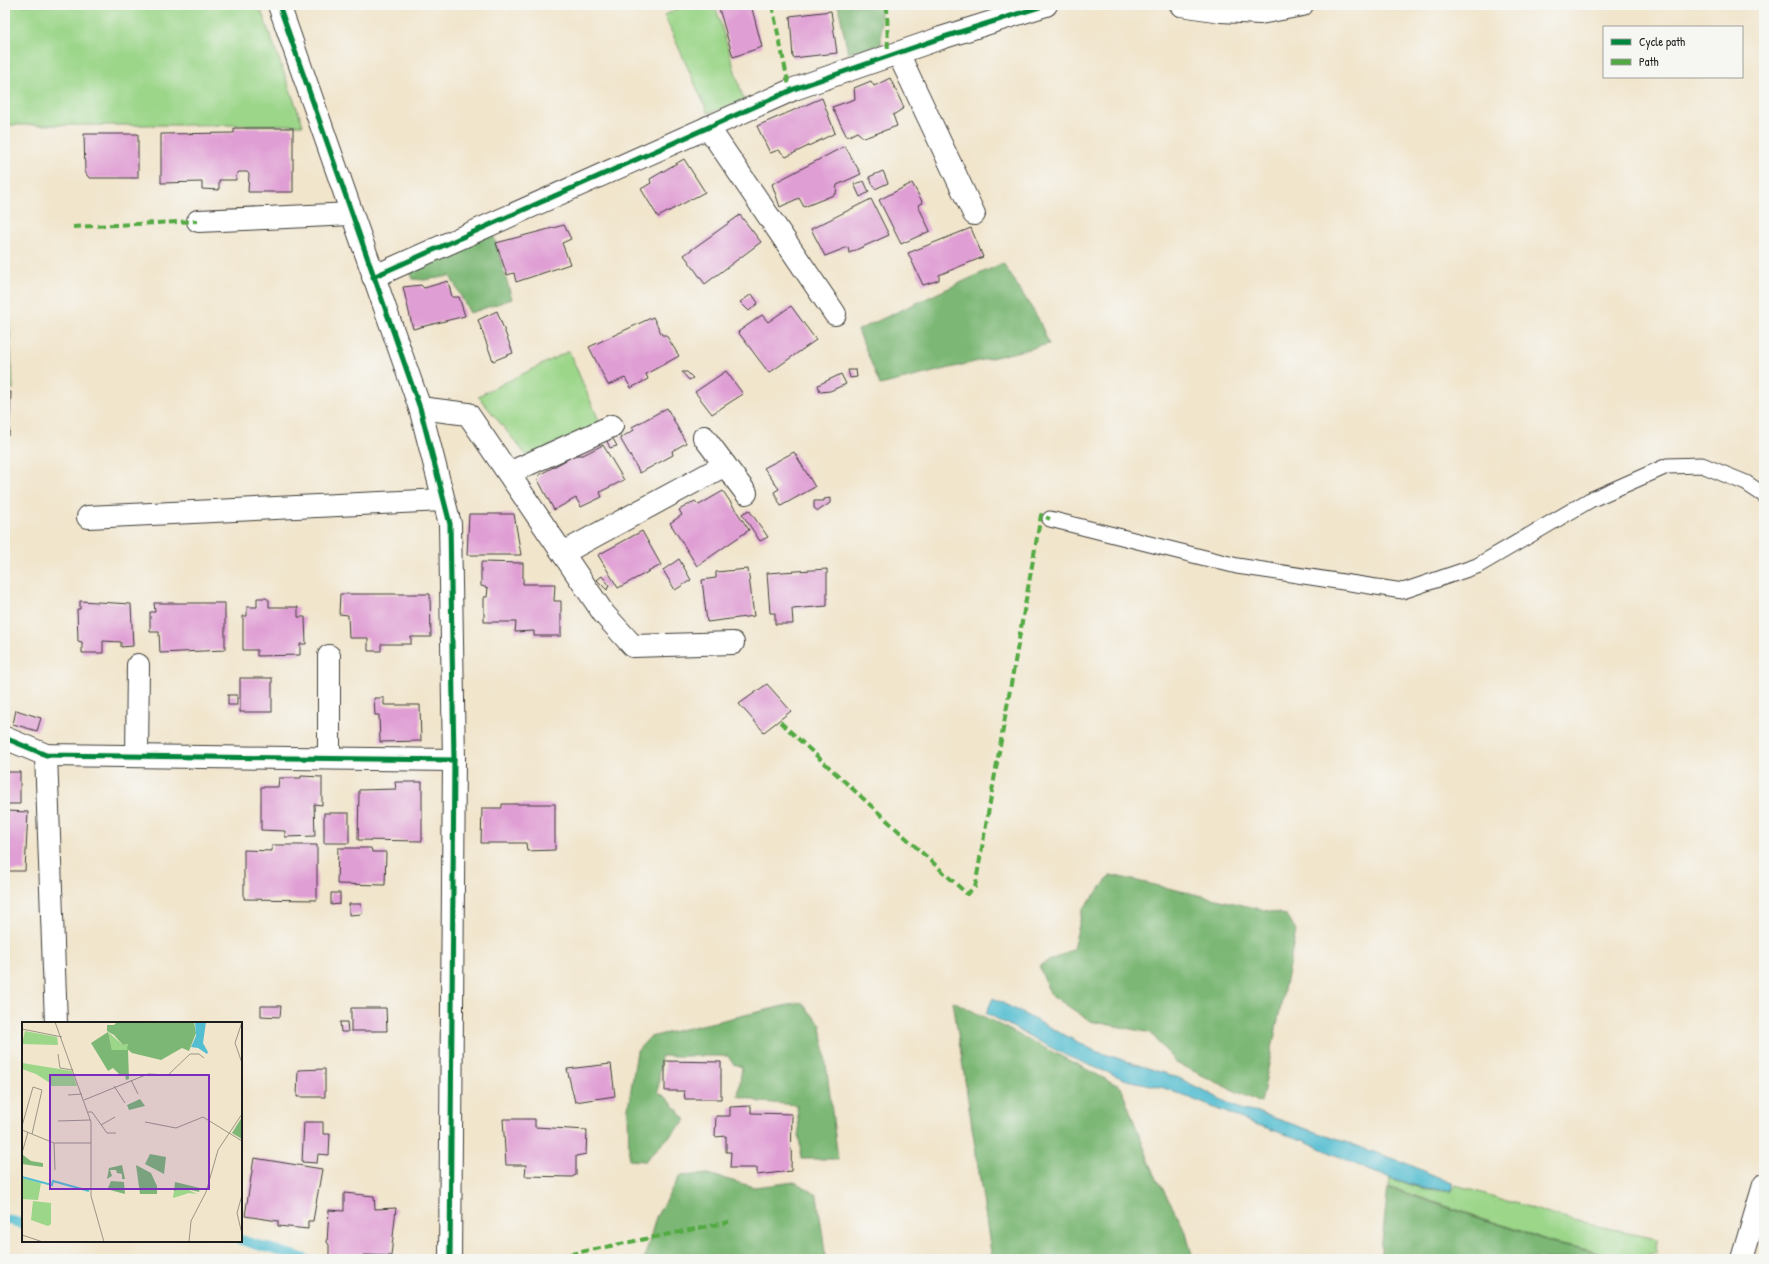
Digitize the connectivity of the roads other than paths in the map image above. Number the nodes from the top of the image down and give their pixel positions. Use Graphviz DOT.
graph roads {
  1 [pos="279,5"];
  2 [pos="1046,5"];
  3 [pos="1181,5"];
  4 [pos="1302,5"];
  5 [pos="898,53"];
  6 [pos="708,127"];
  7 [pos="352,214"];
  8 [pos="974,214"];
  9 [pos="198,221"];
  10 [pos="373,277"];
  11 [pos="835,314"];
  12 [pos="420,408"];
  13 [pos="612,426"];
  14 [pos="704,438"];
  15 [pos="725,465"];
  16 [pos="509,473"];
  17 [pos="746,493"];
  18 [pos="1764,495"];
  19 [pos="443,500"];
  20 [pos="88,517"];
  21 [pos="1050,519"];
  22 [pos="563,553"];
  23 [pos="733,643"];
  24 [pos="329,656"];
  25 [pos="138,665"];
  26 [pos="5,738"];
  27 [pos="46,755"];
  28 [pos="137,756"];
  29 [pos="329,758"];
  30 [pos="454,760"];
  31 [pos="56,1022"];
  32 [pos="1764,1185"];
  33 [pos="450,1259"];
  34 [pos="1742,1259"];
  1 -- 7 [label="street"];
  2 -- 5 [label="street"];
  3 -- 4 [label="street"];
  5 -- 6 [label="street"];
  5 -- 8 [label="street"];
  6 -- 10 [label="street"];
  6 -- 11 [label="street"];
  7 -- 9 [label="street"];
  7 -- 10 [label="street"];
  10 -- 12 [label="street"];
  12 -- 16 [label="street"];
  12 -- 19 [label="street"];
  13 -- 16 [label="street"];
  14 -- 15 [label="street"];
  15 -- 17 [label="street"];
  15 -- 22 [label="street"];
  16 -- 22 [label="street"];
  18 -- 21 [label="lane"];
  19 -- 20 [label="street"];
  19 -- 30 [label="street"];
  22 -- 23 [label="street"];
  24 -- 29 [label="street"];
  25 -- 28 [label="street"];
  26 -- 27 [label="street"];
  27 -- 28 [label="street"];
  27 -- 31 [label="street"];
  28 -- 29 [label="street"];
  29 -- 30 [label="street"];
  30 -- 33 [label="street"];
  32 -- 34 [label="street"];
}
